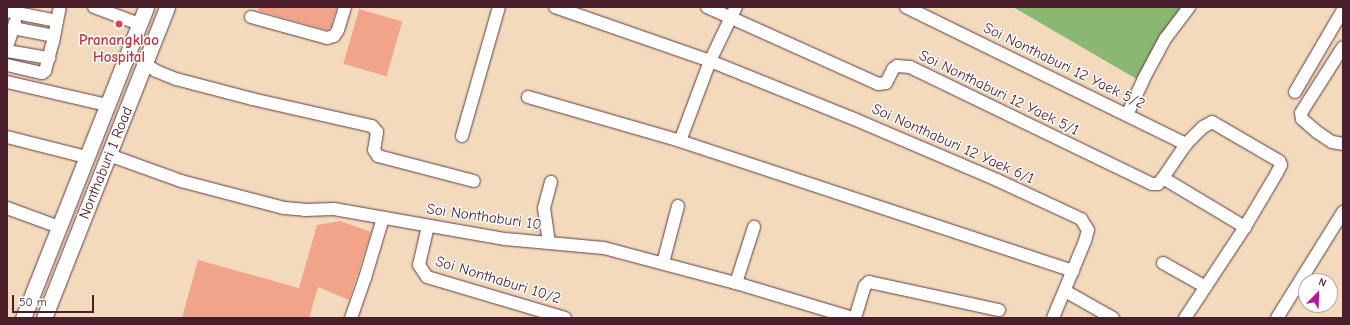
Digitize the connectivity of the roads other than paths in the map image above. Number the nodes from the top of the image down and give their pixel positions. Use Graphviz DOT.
graph roads {
  1 [pos="60,7"];
  2 [pos="94,7"];
  3 [pos="146,7"];
  4 [pos="167,7"];
  5 [pos="345,7"];
  6 [pos="499,7"];
  7 [pos="555,7"];
  8 [pos="707,7"];
  9 [pos="906,7"];
  10 [pos="1189,7"];
  11 [pos="1343,10"];
  12 [pos="12,12"];
  13 [pos="734,12"];
  14 [pos="251,17"];
  15 [pos="57,21"];
  16 [pos="139,24"];
  17 [pos="13,28"];
  18 [pos="54,36"];
  19 [pos="7,47"];
  20 [pos="1343,47"];
  21 [pos="7,51"];
  22 [pos="49,58"];
  23 [pos="710,61"];
  24 [pos="145,64"];
  25 [pos="7,65"];
  26 [pos="7,82"];
  27 [pos="1295,92"];
  28 [pos="528,97"];
  29 [pos="107,105"];
  30 [pos="1127,115"];
  31 [pos="462,136"];
  32 [pos="7,137"];
  33 [pos="680,141"];
  34 [pos="1186,144"];
  35 [pos="1343,144"];
  36 [pos="109,155"];
  37 [pos="86,157"];
  38 [pos="1164,178"];
  39 [pos="474,181"];
  40 [pos="551,182"];
  41 [pos="678,206"];
  42 [pos="7,208"];
  43 [pos="1343,212"];
  44 [pos="383,218"];
  45 [pos="428,226"];
  46 [pos="59,227"];
  47 [pos="754,227"];
  48 [pos="1245,227"];
  49 [pos="550,243"];
  50 [pos="663,263"];
  51 [pos="1163,263"];
  52 [pos="1073,271"];
  53 [pos="736,283"];
  54 [pos="1206,287"];
  55 [pos="1065,291"];
  56 [pos="999,310"];
  57 [pos="23,318"];
  58 [pos="44,318"];
  59 [pos="351,318"];
  60 [pos="565,318"];
  61 [pos="854,318"];
  62 [pos="1053,318"];
  63 [pos="1113,318"];
  64 [pos="1185,318"];
  65 [pos="1277,318"];
  1 -- 15 [label="street"];
  2 -- 16 [label="street"];
  3 -- 16 [label="main road, Nonthaburi 1 Road"];
  4 -- 24 [label="main road, Nonthaburi 1 Road"];
  5 -- 14 [label="street"];
  6 -- 31 [label="street"];
  7 -- 23 [label="street"];
  8 -- 13 [label="street, Soi Nonthaburi 12 Yaek 5/1"];
  9 -- 30 [label="street, Soi Nonthaburi 12 Yaek 5/2"];
  10 -- 30 [label="street"];
  11 -- 27 [label="street"];
  12 -- 15 [label="street"];
  12 -- 17 [label="street"];
  13 -- 23 [label="street"];
  13 -- 38 [label="street, Soi Nonthaburi 12 Yaek 5/1"];
  15 -- 18 [label="street"];
  16 -- 29 [label="main road, Nonthaburi 1 Road"];
  17 -- 18 [label="street"];
  17 -- 19 [label="street"];
  18 -- 22 [label="street"];
  19 -- 21 [label="street"];
  20 -- 35 [label="street"];
  21 -- 22 [label="street"];
  22 -- 25 [label="street"];
  23 -- 33 [label="street"];
  23 -- 52 [label="street, Soi Nonthaburi 12 Yaek 6/1"];
  24 -- 36 [label="main road, Nonthaburi 1 Road"];
  24 -- 39 [label="street"];
  26 -- 29 [label="street"];
  28 -- 33 [label="street"];
  29 -- 37 [label="main road, Nonthaburi 1 Road"];
  30 -- 34 [label="street, Soi Nonthaburi 12 Yaek 5/2"];
  32 -- 37 [label="street"];
  33 -- 52 [label="street"];
  34 -- 38 [label="street"];
  34 -- 48 [label="street"];
  36 -- 44 [label="street, Soi Nonthaburi 10"];
  36 -- 58 [label="main road, Nonthaburi 1 Road"];
  37 -- 46 [label="main road, Nonthaburi 1 Road"];
  38 -- 48 [label="street"];
  40 -- 49 [label="street"];
  41 -- 50 [label="street"];
  42 -- 46 [label="street"];
  43 -- 65 [label="street"];
  44 -- 45 [label="street, Soi Nonthaburi 10"];
  44 -- 59 [label="street"];
  45 -- 49 [label="street, Soi Nonthaburi 10"];
  45 -- 60 [label="street, Soi Nonthaburi 10/2"];
  46 -- 57 [label="main road, Nonthaburi 1 Road"];
  47 -- 53 [label="street"];
  48 -- 54 [label="street"];
  49 -- 50 [label="street, Soi Nonthaburi 10"];
  50 -- 53 [label="street, Soi Nonthaburi 10"];
  51 -- 54 [label="street"];
  52 -- 55 [label="street, Soi Nonthaburi 12 Yaek 6/1"];
  53 -- 61 [label="street, Soi Nonthaburi 10"];
  54 -- 64 [label="street"];
  55 -- 62 [label="street, Soi Nonthaburi 12 Yaek 6/1"];
  55 -- 63 [label="street"];
  56 -- 61 [label="street"];
}
